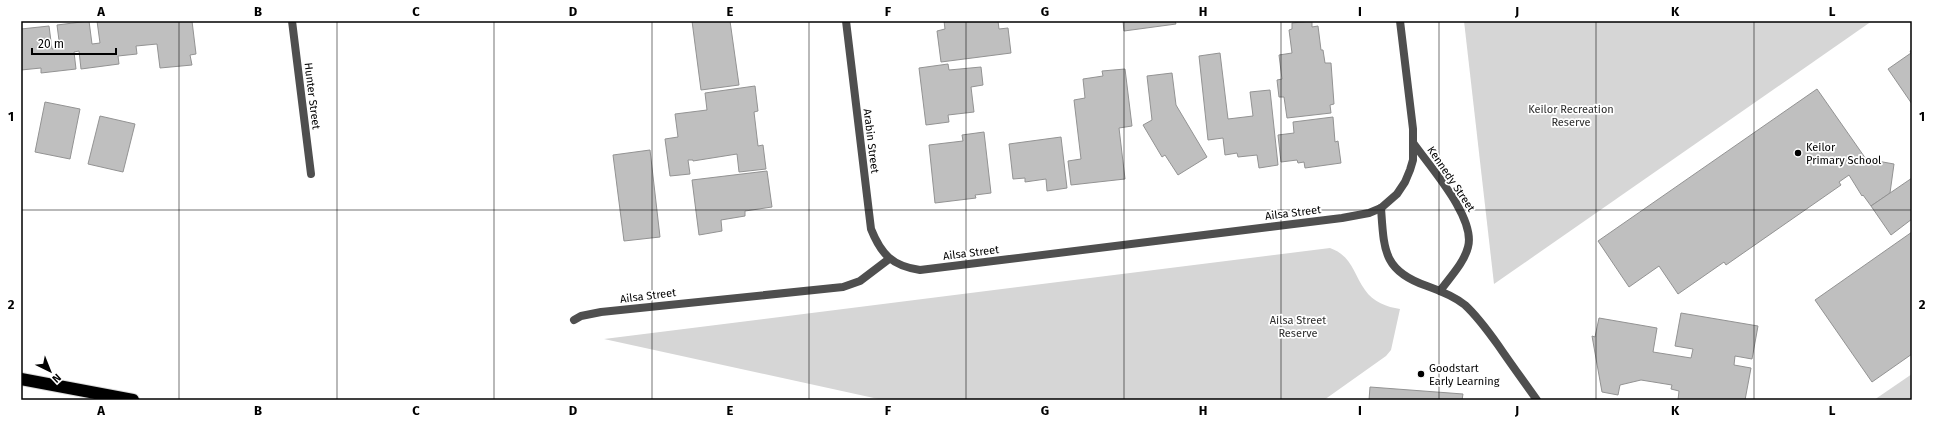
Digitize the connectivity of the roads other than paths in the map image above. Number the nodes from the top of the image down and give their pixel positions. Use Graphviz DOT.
graph roads {
  1 [pos="292,21"];
  2 [pos="846,21"];
  3 [pos="1400,21"];
  4 [pos="1414,144"];
  5 [pos="311,174"];
  6 [pos="1381,208"];
  7 [pos="889,259"];
  8 [pos="1440,291"];
  9 [pos="574,320"];
  10 [pos="21,379"];
  11 [pos="133,400"];
  12 [pos="1537,400"];
  1 -- 5 [label="street, Hunter Street"];
  2 -- 7 [label="street, Arabin Street"];
  3 -- 4 [label="street, Kennedy Street"];
  4 -- 6 [label="street, Kennedy Street"];
  4 -- 8 [label="street, Kennedy Street"];
  6 -- 7 [label="street, Ailsa Street"];
  6 -- 8 [label="street"];
  7 -- 9 [label="street, Ailsa Street"];
  8 -- 12 [label="street"];
  10 -- 11 [label="highway"];
}
